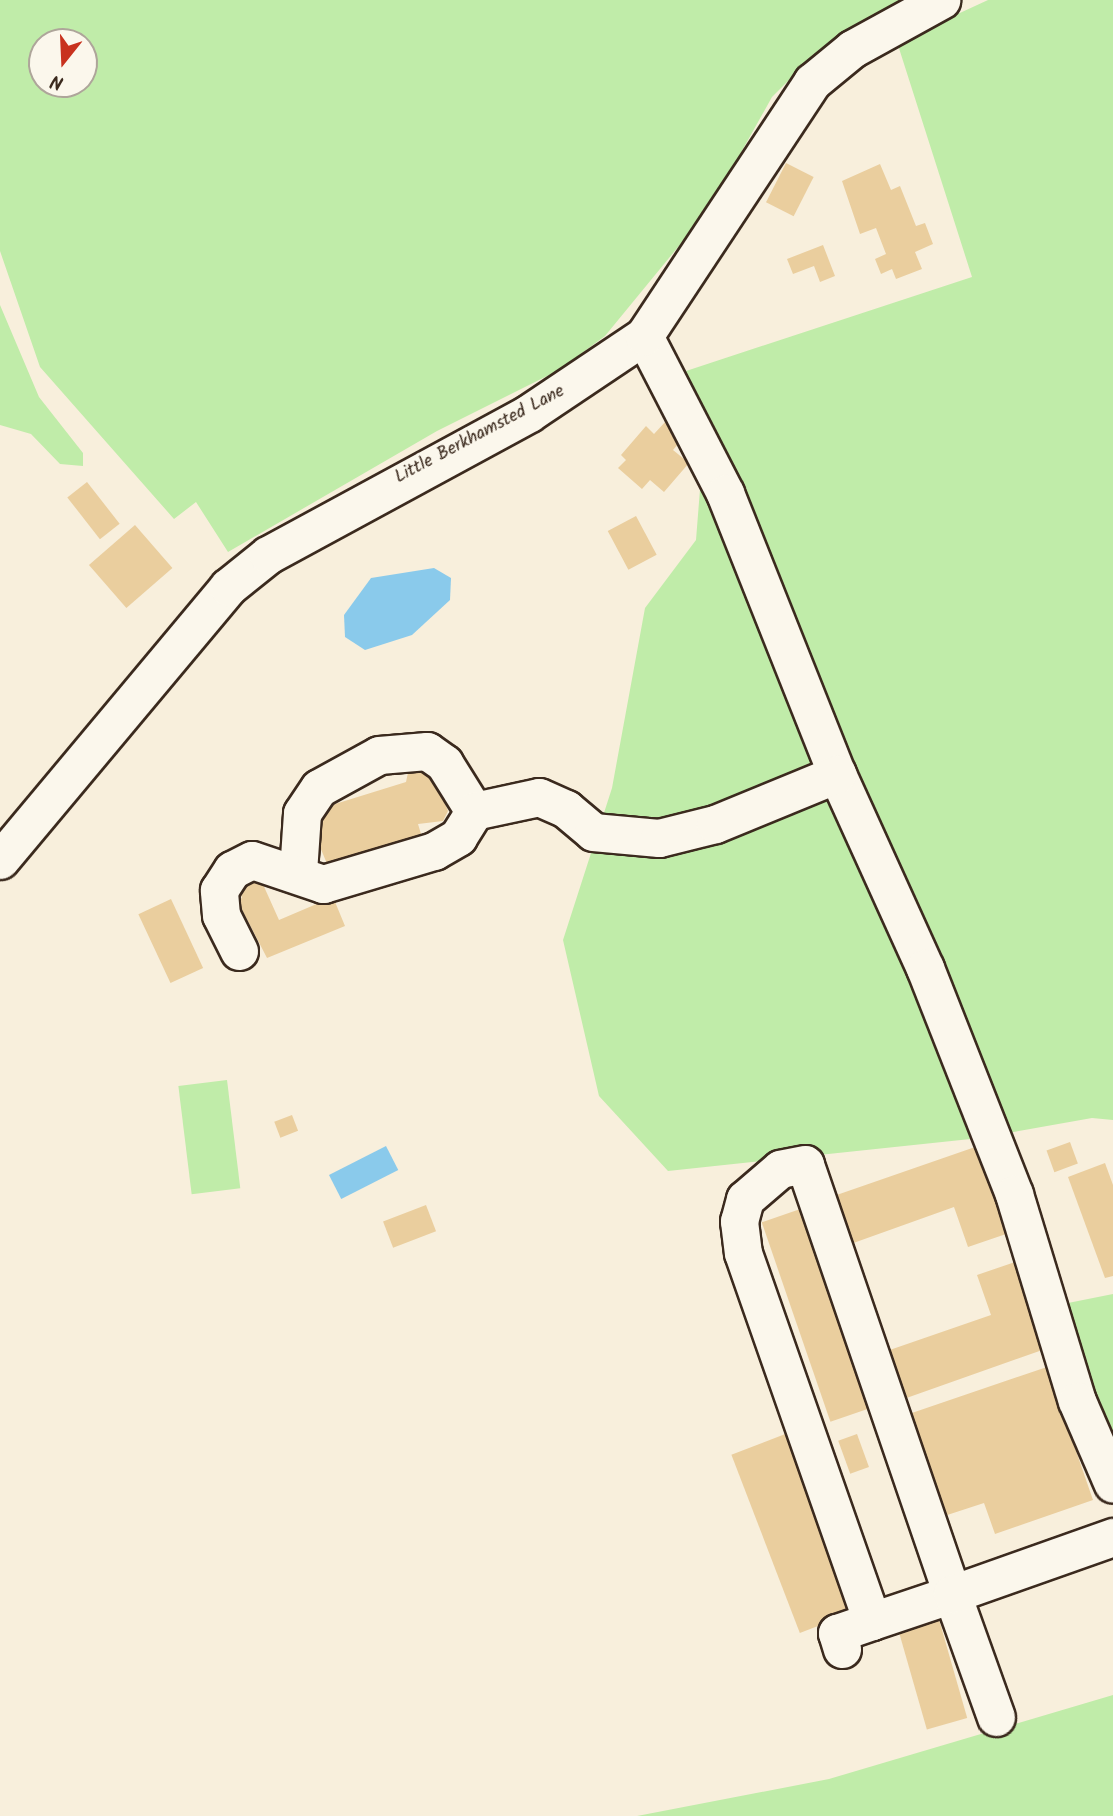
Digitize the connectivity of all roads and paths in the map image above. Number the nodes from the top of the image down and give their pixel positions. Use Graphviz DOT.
graph roads {
  1 [pos="941,0"];
  2 [pos="644,336"];
  3 [pos="837,774"];
  4 [pos="474,810"];
  5 [pos="0,860"];
  6 [pos="298,872"];
  7 [pos="239,951"];
  8 [pos="1113,1484"];
  9 [pos="1113,1537"];
  10 [pos="952,1594"];
  11 [pos="872,1621"];
  12 [pos="842,1648"];
  13 [pos="996,1717"];
  1 -- 2 [label="street, Little Berkhamsted Lane"];
  2 -- 3 [label="street"];
  2 -- 5 [label="street, Little Berkhamsted Lane"];
  3 -- 4 [label="street"];
  3 -- 8 [label="street"];
  4 -- 6 [label="street"];
  4 -- 6 [label="street"];
  6 -- 7 [label="street"];
  9 -- 10 [label="street"];
  10 -- 11 [label="street"];
  10 -- 11 [label="street"];
  10 -- 13 [label="street"];
  11 -- 12 [label="street"];
}
